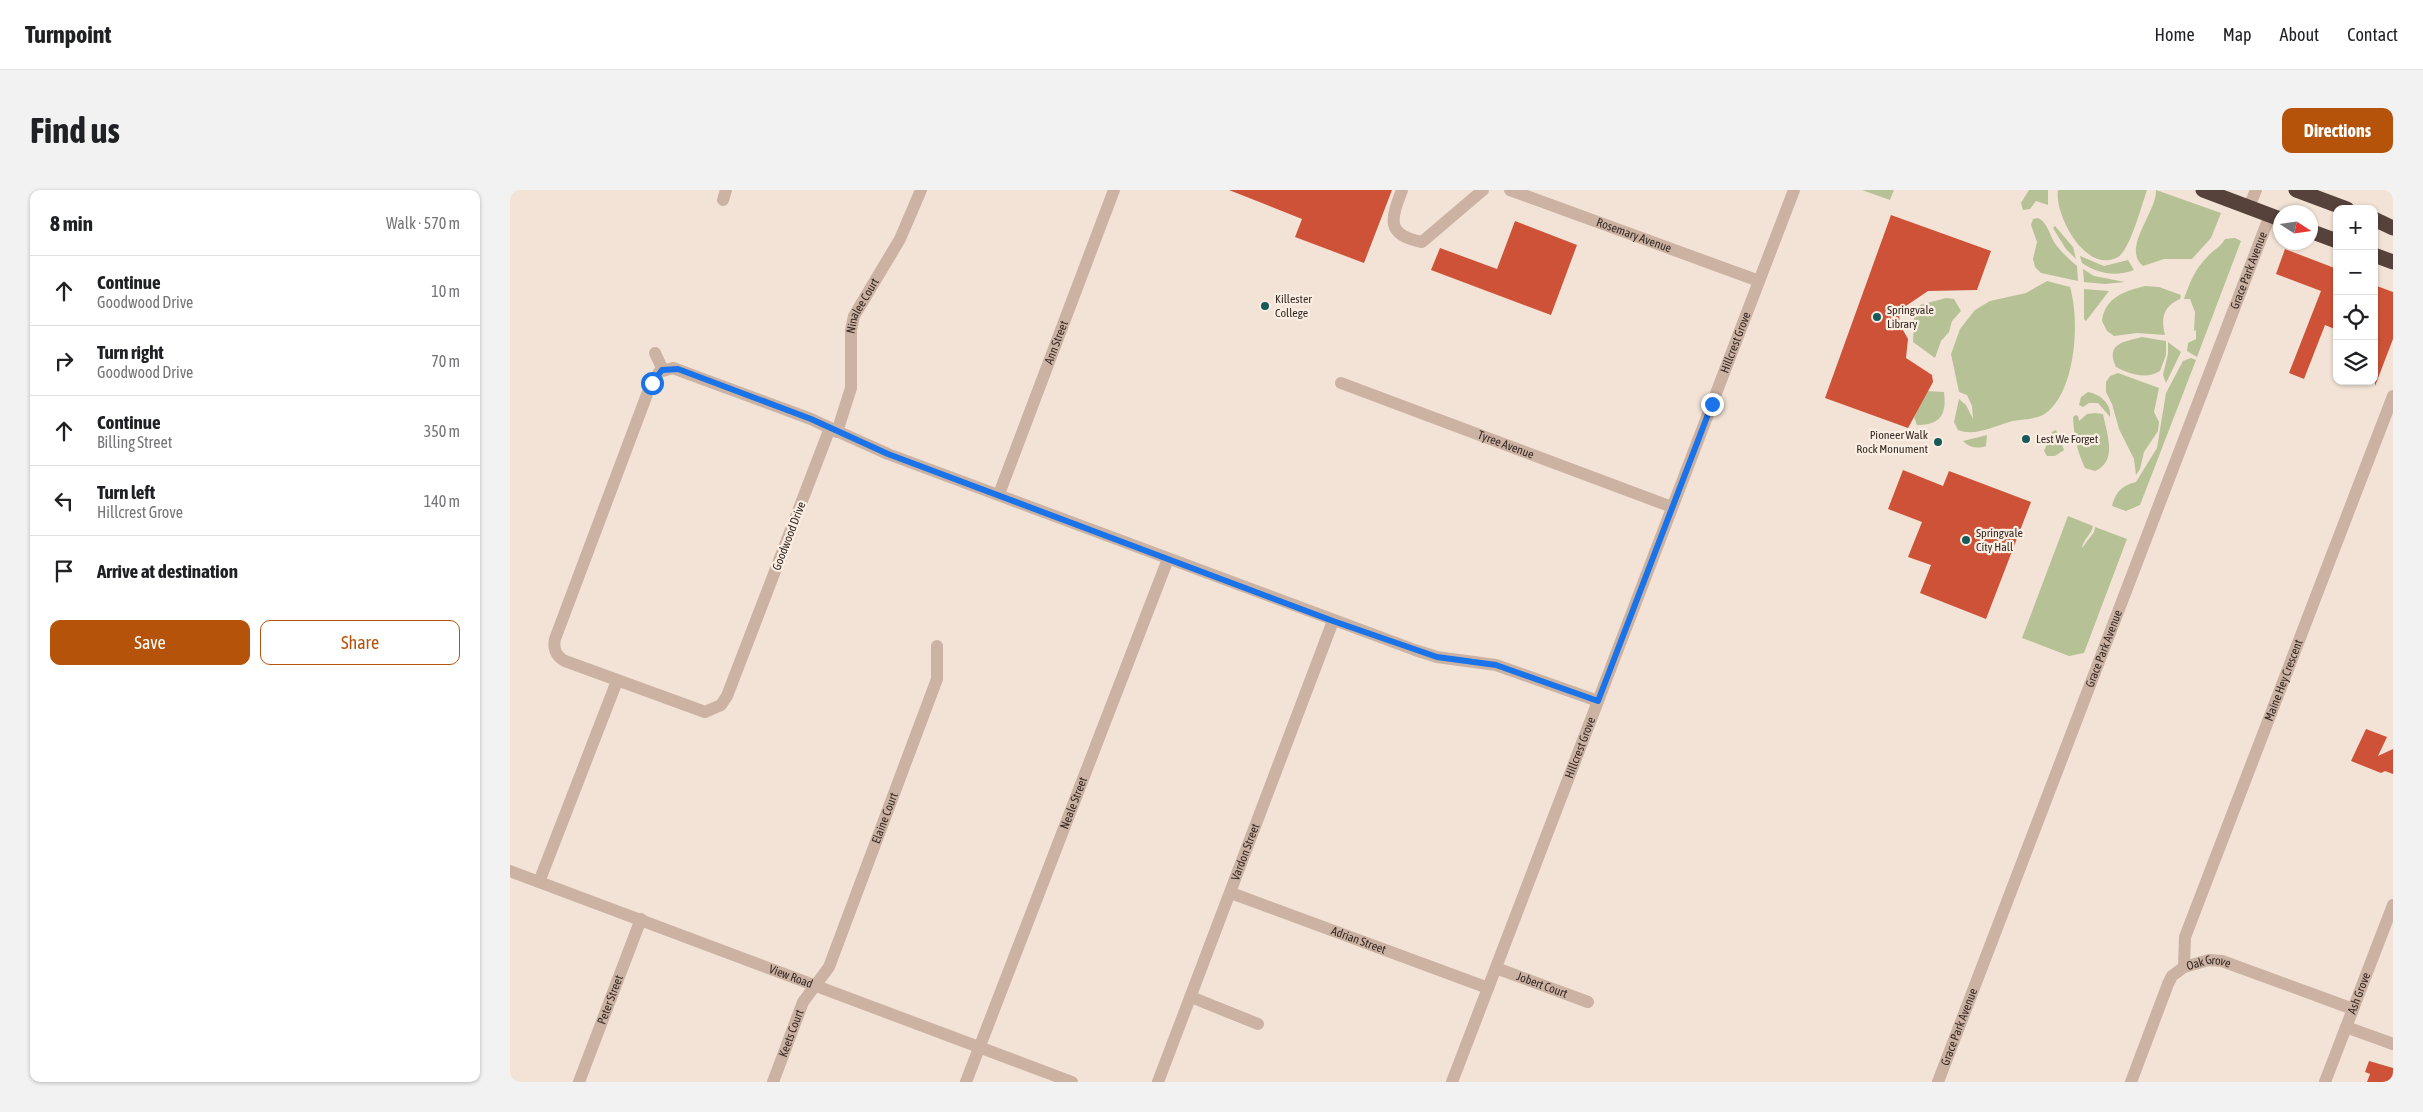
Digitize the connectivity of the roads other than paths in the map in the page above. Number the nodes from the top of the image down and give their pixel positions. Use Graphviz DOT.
graph roads {
  1 [pos="921,190"];
  2 [pos="1114,190"];
  3 [pos="1402,190"];
  4 [pos="1483,190"];
  5 [pos="1510,190"];
  6 [pos="1794,190"];
  7 [pos="2203,190"];
  8 [pos="2256,190"];
  9 [pos="2296,190"];
  10 [pos="2336,205"];
  11 [pos="2249,207"];
  12 [pos="2273,216"];
  13 [pos="2378,221"];
  14 [pos="2273,222"];
  15 [pos="2393,228"];
  16 [pos="2318,234"];
  17 [pos="2333,240"];
  18 [pos="2378,256"];
  19 [pos="2393,262"];
  20 [pos="1759,281"];
  21 [pos="655,353"];
  22 [pos="662,370"];
  23 [pos="1341,383"];
  24 [pos="2393,396"];
  25 [pos="834,430"];
  26 [pos="999,494"];
  27 [pos="1672,506"];
  28 [pos="1168,559"];
  29 [pos="1333,621"];
  30 [pos="937,646"];
  31 [pos="617,681"];
  32 [pos="1598,701"];
  33 [pos="510,871"];
  34 [pos="539,882"];
  35 [pos="1230,893"];
  36 [pos="2393,904"];
  37 [pos="641,919"];
  38 [pos="2184,967"];
  39 [pos="1496,968"];
  40 [pos="814,985"];
  41 [pos="1488,988"];
  42 [pos="1191,997"];
  43 [pos="1588,1002"];
  44 [pos="2353,1009"];
  45 [pos="1258,1024"];
  46 [pos="2346,1027"];
  47 [pos="2393,1044"];
  48 [pos="979,1047"];
  49 [pos="579,1082"];
  50 [pos="773,1082"];
  51 [pos="966,1082"];
  52 [pos="1072,1082"];
  53 [pos="1158,1082"];
  54 [pos="1452,1082"];
  55 [pos="1938,1082"];
  56 [pos="2131,1082"];
  57 [pos="2325,1082"];
  1 -- 25 [label="street, Ninalee Court"];
  2 -- 26 [label="street, Ann Street"];
  3 -- 4 [label="street"];
  5 -- 20 [label="street, Rosemary Avenue"];
  6 -- 20 [label="street, Hillcrest Grove"];
  7 -- 11 [label="highway"];
  8 -- 11 [label="street"];
  9 -- 10 [label="highway"];
  11 -- 12 [label="highway"];
  13 -- 15 [label="highway"];
  14 -- 55 [label="street, Grace Park Avenue"];
  16 -- 17 [label="highway"];
  18 -- 19 [label="highway"];
  20 -- 27 [label="street, Hillcrest Grove"];
  21 -- 22 [label="street"];
  22 -- 25 [label="street"];
  22 -- 31 [label="street, Goodwood Drive"];
  23 -- 27 [label="street, Tyree Avenue"];
  24 -- 38 [label="street, Maine Hey Crescent"];
  25 -- 26 [label="street"];
  25 -- 31 [label="street, Goodwood Drive"];
  26 -- 28 [label="street"];
  27 -- 32 [label="street, Hillcrest Grove"];
  28 -- 29 [label="street"];
  28 -- 48 [label="street, Neale Street"];
  29 -- 32 [label="street"];
  29 -- 35 [label="street, Vardon Street"];
  30 -- 40 [label="street, Elaine Court"];
  31 -- 34 [label="street"];
  32 -- 39 [label="street, Hillcrest Grove"];
  33 -- 34 [label="street, View Road"];
  34 -- 37 [label="street, View Road"];
  35 -- 41 [label="street, Adrian Street"];
  35 -- 42 [label="street, Vardon Street"];
  36 -- 44 [label="street, Ash Grove"];
  37 -- 40 [label="street, View Road"];
  37 -- 49 [label="street, Peter Street"];
  38 -- 44 [label="street, Oak Grove"];
  38 -- 56 [label="street, Oak Grove"];
  39 -- 41 [label="street, Hillcrest Grove"];
  39 -- 43 [label="street, Jobert Court"];
  40 -- 48 [label="street, View Road"];
  40 -- 50 [label="street, Keets Court"];
  41 -- 54 [label="street, Hillcrest Grove"];
  42 -- 45 [label="street"];
  42 -- 53 [label="street, Vardon Street"];
  44 -- 46 [label="street, Ash Grove"];
  46 -- 47 [label="street"];
  46 -- 57 [label="street, Ash Grove"];
  48 -- 51 [label="street, Neale Street"];
  48 -- 52 [label="street, View Road"];
}
